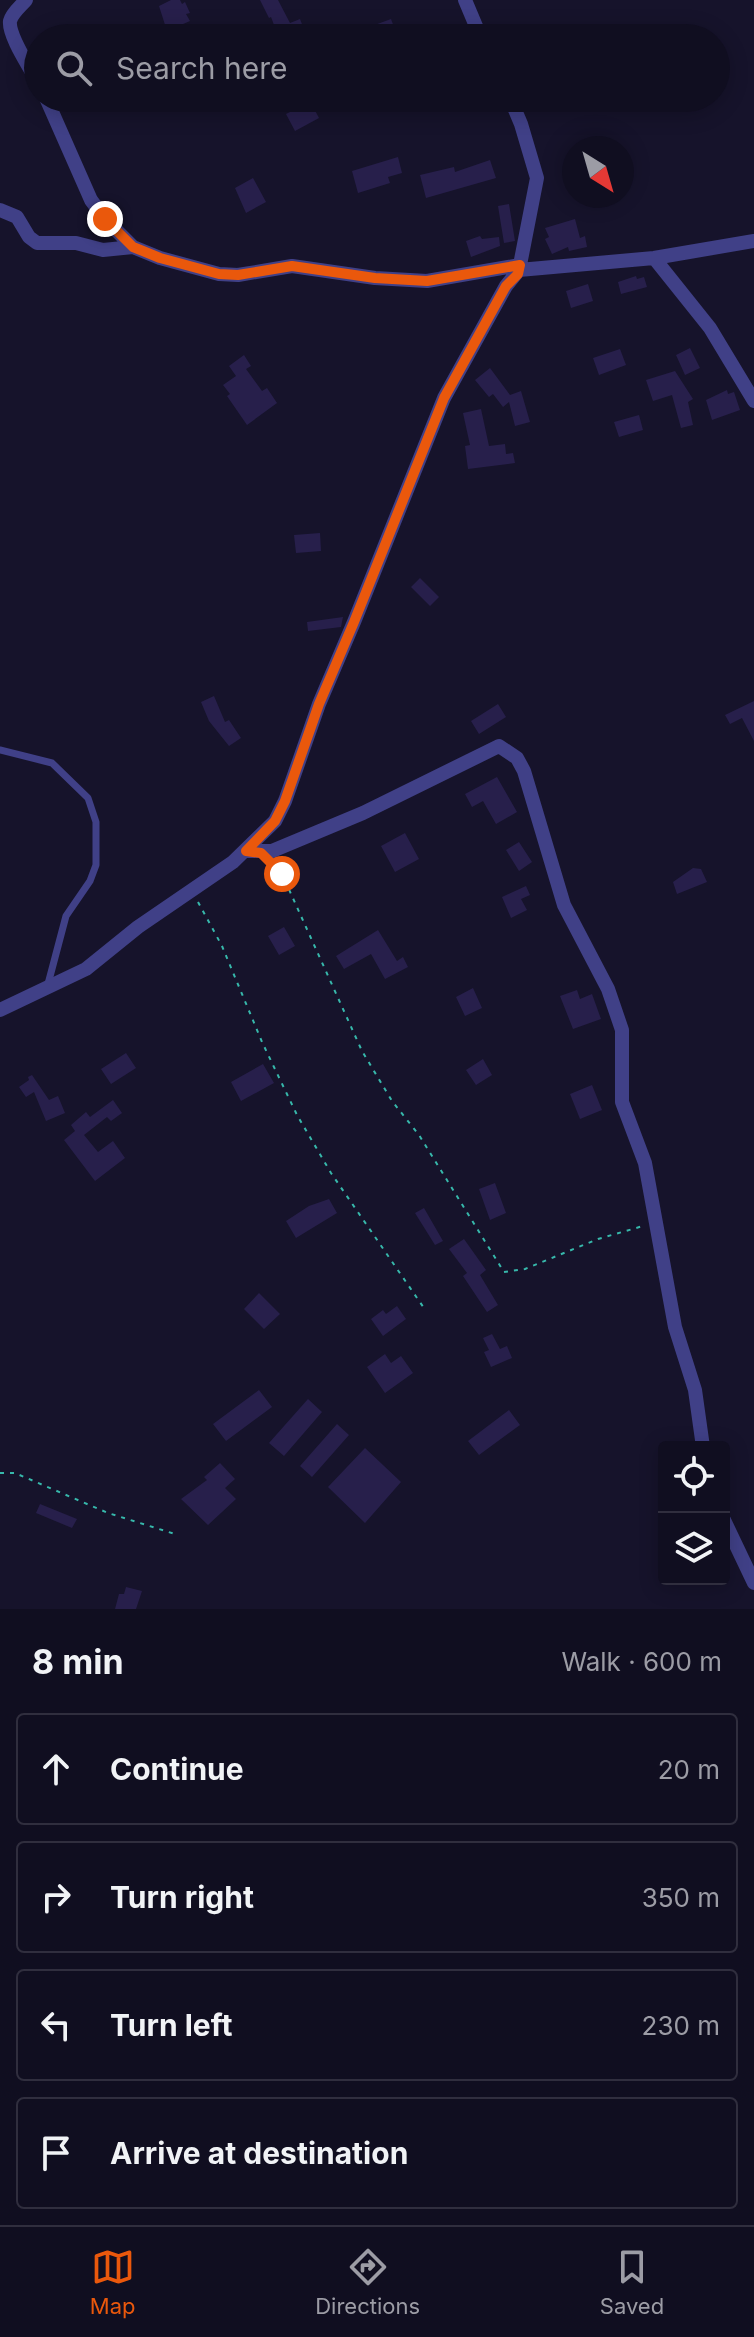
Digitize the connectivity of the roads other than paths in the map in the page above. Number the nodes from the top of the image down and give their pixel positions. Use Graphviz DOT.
graph roads {
  1 [pos="26,0"];
  2 [pos="465,0"];
  3 [pos="475,24"];
  4 [pos="24,54"];
  5 [pos="52,112"];
  6 [pos="516,112"];
  7 [pos="0,210"];
  8 [pos="754,241"];
  9 [pos="133,247"];
  10 [pos="654,258"];
  11 [pos="520,268"];
  12 [pos="754,401"];
  13 [pos="0,750"];
  14 [pos="254,852"];
  15 [pos="48,987"];
  16 [pos="0,1010"];
  17 [pos="702,1441"];
  18 [pos="730,1533"];
  19 [pos="754,1583"];
  1 -- 4 [label="street"];
  2 -- 3 [label="street"];
  5 -- 9 [label="street"];
  6 -- 11 [label="street"];
  7 -- 9 [label="street"];
  8 -- 10 [label="street"];
  9 -- 11 [label="street"];
  10 -- 11 [label="street"];
  10 -- 12 [label="street"];
  11 -- 14 [label="street"];
  13 -- 15 [label="lane"];
  14 -- 15 [label="street"];
  14 -- 17 [label="street"];
  15 -- 16 [label="street"];
  18 -- 19 [label="street"];
}
